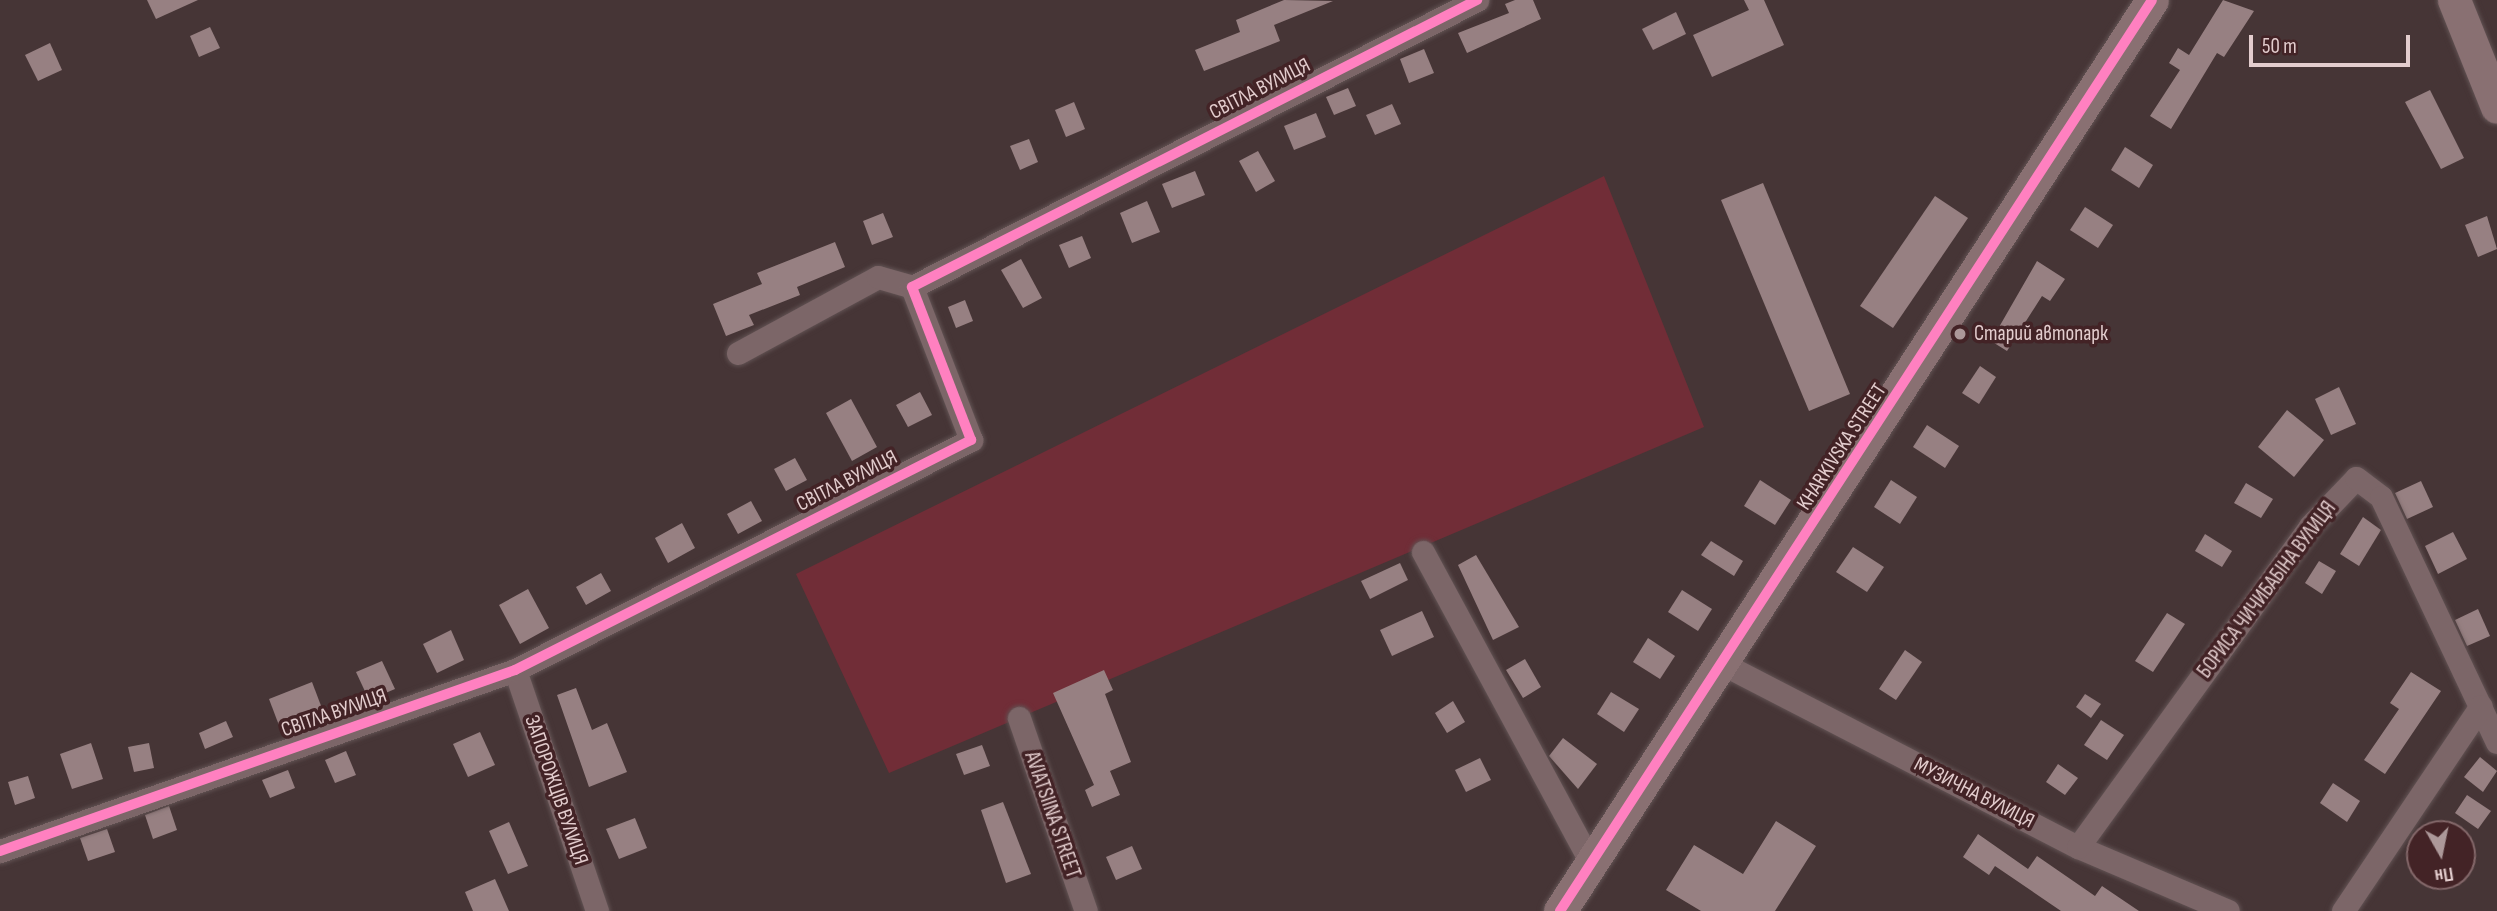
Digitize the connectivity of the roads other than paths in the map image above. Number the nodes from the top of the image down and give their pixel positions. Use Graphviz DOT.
graph roads {
  1 [pos="1478,0"];
  2 [pos="2152,0"];
  3 [pos="2454,0"];
  4 [pos="2497,107"];
  5 [pos="912,287"];
  6 [pos="738,353"];
  7 [pos="1423,552"];
  8 [pos="1725,664"];
  9 [pos="514,670"];
  10 [pos="2482,706"];
  11 [pos="1019,718"];
  12 [pos="2497,742"];
  13 [pos="2078,847"];
  14 [pos="0,851"];
  15 [pos="1591,863"];
  16 [pos="597,911"];
  17 [pos="1086,911"];
  18 [pos="1560,911"];
  19 [pos="2228,911"];
  20 [pos="2343,911"];
  1 -- 5 [label="street, СВІТЛА ВУЛИЦЯ"];
  2 -- 8 [label="street, KHARKIVSKA STREET"];
  3 -- 4 [label="street"];
  5 -- 6 [label="street"];
  5 -- 9 [label="street, СВІТЛА ВУЛИЦЯ"];
  7 -- 15 [label="street"];
  8 -- 13 [label="street, МУЗИЧНА ВУЛИЦЯ"];
  8 -- 15 [label="street, KHARKIVSKA STREET"];
  9 -- 14 [label="street, СВІТЛА ВУЛИЦЯ"];
  9 -- 16 [label="street, ЗАПОРОЖЦІВ ВУЛИЦЯ"];
  10 -- 12 [label="street, БОРИСА ЧИЧИБАБІНА ВУЛИЦЯ"];
  10 -- 13 [label="street, БОРИСА ЧИЧИБАБІНА ВУЛИЦЯ"];
  10 -- 20 [label="street"];
  11 -- 17 [label="street, AVIATSIINA STREET"];
  13 -- 19 [label="street, МУЗИЧНА ВУЛИЦЯ"];
  15 -- 18 [label="street, KHARKIVSKA STREET"];
}
